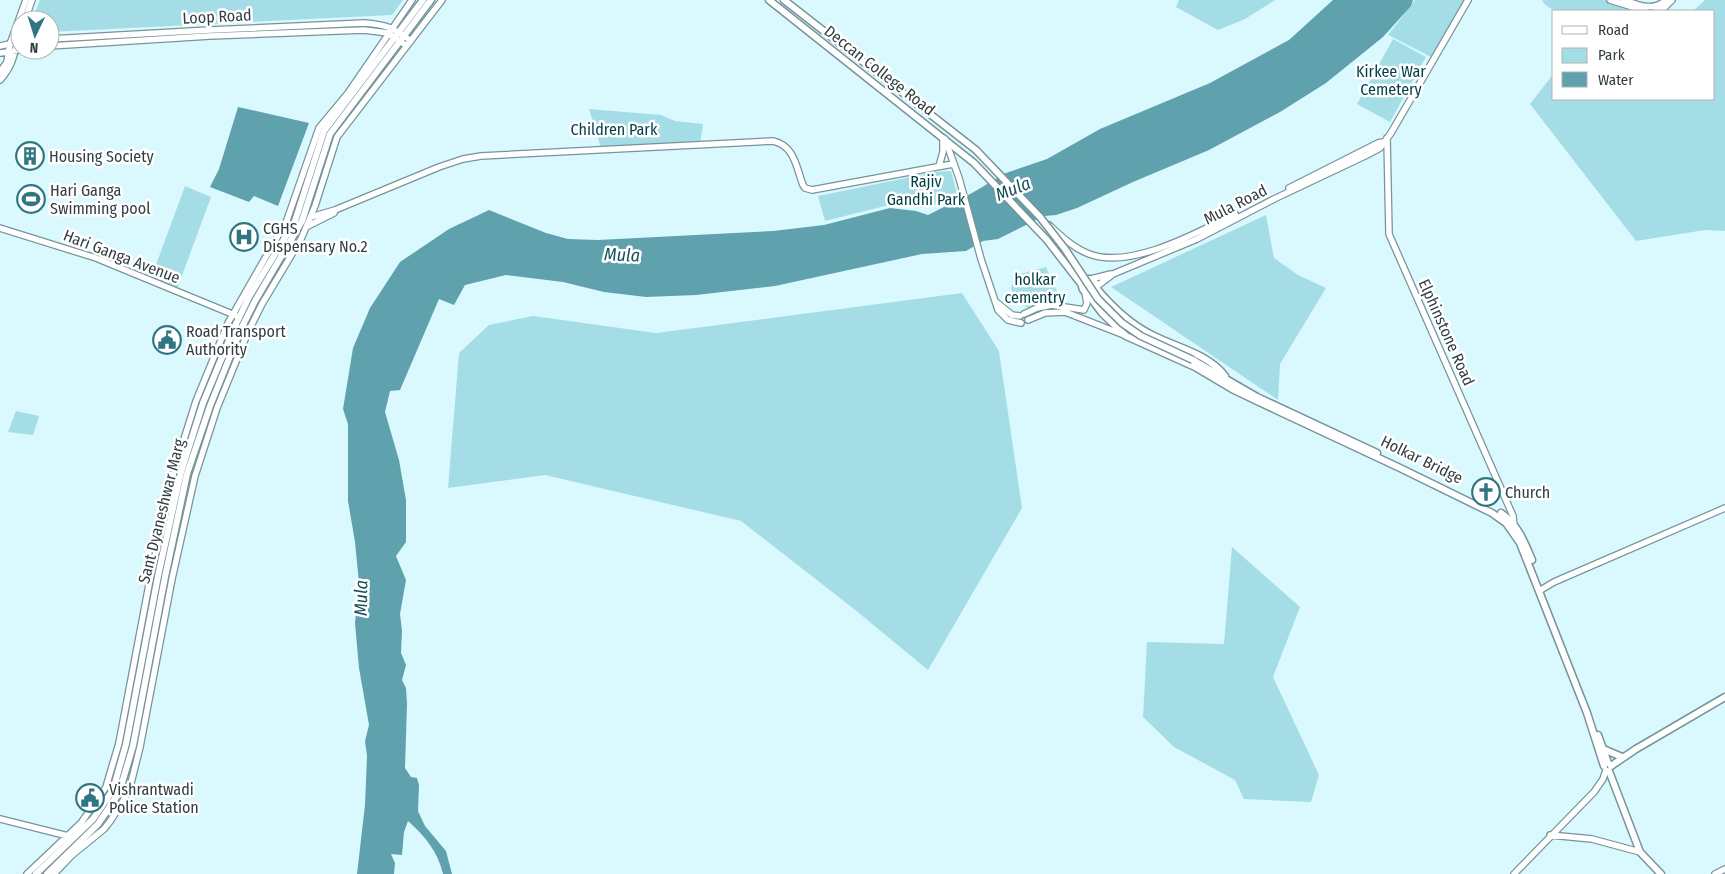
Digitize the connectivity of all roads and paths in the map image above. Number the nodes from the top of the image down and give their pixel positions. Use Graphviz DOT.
graph roads {
  1 [pos="412,0"];
  2 [pos="423,0"];
  3 [pos="431,0"];
  4 [pos="442,0"];
  5 [pos="769,0"];
  6 [pos="784,0"];
  7 [pos="1468,0"];
  8 [pos="1610,0"];
  9 [pos="1624,0"];
  10 [pos="1666,0"];
  11 [pos="1672,0"];
  12 [pos="1643,10"];
  13 [pos="1658,10"];
  14 [pos="392,27"];
  15 [pos="388,33"];
  16 [pos="399,36"];
  17 [pos="60,38"];
  18 [pos="409,43"];
  19 [pos="10,44"];
  20 [pos="60,45"];
  21 [pos="0,46"];
  22 [pos="8,52"];
  23 [pos="0,53"];
  24 [pos="14,60"];
  25 [pos="0,72"];
  26 [pos="0,80"];
  27 [pos="944,139"];
  28 [pos="1385,140"];
  29 [pos="946,152"];
  30 [pos="953,164"];
  31 [pos="939,166"];
  32 [pos="315,206"];
  33 [pos="332,210"];
  34 [pos="311,217"];
  35 [pos="1040,217"];
  36 [pos="304,224"];
  37 [pos="291,225"];
  38 [pos="0,228"];
  39 [pos="1204,231"];
  40 [pos="1113,274"];
  41 [pos="1091,279"];
  42 [pos="1082,285"];
  43 [pos="1096,287"];
  44 [pos="1086,292"];
  45 [pos="1023,318"];
  46 [pos="243,319"];
  47 [pos="1126,336"];
  48 [pos="1229,382"];
  49 [pos="1725,508"];
  50 [pos="1513,528"];
  51 [pos="1540,588"];
  52 [pos="1725,697"];
  53 [pos="1603,748"];
  54 [pos="1621,759"];
  55 [pos="1608,767"];
  56 [pos="0,819"];
  57 [pos="1550,835"];
  58 [pos="74,842"];
  59 [pos="1640,852"];
  60 [pos="1725,869"];
  61 [pos="27,874"];
  62 [pos="36,874"];
  63 [pos="47,874"];
  64 [pos="54,874"];
  65 [pos="1514,874"];
  66 [pos="1660,874"];
  67 [pos="1715,874"];
  1 -- 14 [label="street"];
  2 -- 16 [label="main road, Sant Dyaneshwar Marg"];
  3 -- 16 [label="main road, Sant Dyaneshwar Marg"];
  4 -- 18 [label="street"];
  5 -- 27 [label="main road, Deccan College Road"];
  6 -- 35 [label="main road, Deccan College Road"];
  7 -- 28 [label="street"];
  8 -- 12 [label="street"];
  9 -- 10 [label="street"];
  11 -- 13 [label="street"];
  14 -- 15 [label="street"];
  14 -- 16 [label="street, Loop Road"];
  14 -- 17 [label="street, Loop Road"];
  15 -- 16 [label="street, Loop Road"];
  15 -- 20 [label="street, Loop Road"];
  15 -- 37 [label="street"];
  16 -- 18 [label="street, Loop Road"];
  16 -- 36 [label="main road, Sant Dyaneshwar Marg"];
  16 -- 37 [label="main road, Sant Dyaneshwar Marg"];
  18 -- 32 [label="street"];
  19 -- 21 [label="street"];
  19 -- 22 [label="street"];
  22 -- 23 [label="street"];
  22 -- 25 [label="street"];
  24 -- 26 [label="street"];
  27 -- 29 [label="street"];
  27 -- 42 [label="main road, Deccan College Road"];
  28 -- 39 [label="street, Mula Road"];
  28 -- 50 [label="street, Elphinstone Road"];
  29 -- 30 [label="street"];
  29 -- 31 [label="street"];
  30 -- 31 [label="street"];
  30 -- 45 [label="street"];
  31 -- 33 [label="street"];
  32 -- 33 [label="street"];
  32 -- 34 [label="street"];
  33 -- 34 [label="street"];
  33 -- 36 [label="street"];
  34 -- 36 [label="street"];
  35 -- 39 [label="street, bridge"];
  35 -- 48 [label="main road, Holkar Bridge, bridge"];
  36 -- 37 [label="main road, Sant Dyaneshwar Marg"];
  36 -- 46 [label="street"];
  37 -- 46 [label="street"];
  37 -- 46 [label="main road, Sant Dyaneshwar Marg"];
  38 -- 46 [label="street, Hari Ganga Avenue"];
  39 -- 40 [label="street, Mula Road"];
  40 -- 41 [label="street"];
  40 -- 43 [label="street, Mula Road"];
  41 -- 42 [label="main road"];
  41 -- 43 [label="main road"];
  42 -- 44 [label="main road"];
  43 -- 44 [label="main road"];
  43 -- 48 [label="main road"];
  44 -- 45 [label="street"];
  44 -- 47 [label="main road, Elphinstone Road"];
  45 -- 47 [label="street"];
  46 -- 58 [label="main road, Sant Dyaneshwar Marg"];
  46 -- 58 [label="street"];
  47 -- 50 [label="main road, Elphinstone Road"];
  48 -- 50 [label="main road, Holkar Bridge"];
  49 -- 51 [label="street"];
  50 -- 51 [label="main road, Elphinstone Road"];
  51 -- 53 [label="main road"];
  51 -- 55 [label="main road, Elphinstone Road"];
  52 -- 54 [label="main road"];
  53 -- 54 [label="main road"];
  53 -- 55 [label="main road"];
  54 -- 55 [label="main road"];
  55 -- 57 [label="street"];
  55 -- 59 [label="main road, Elphinstone Road"];
  56 -- 58 [label="street"];
  57 -- 59 [label="street"];
  57 -- 65 [label="street"];
  58 -- 61 [label="street"];
  58 -- 62 [label="main road, Sant Dyaneshwar Marg"];
  58 -- 63 [label="main road, Sant Dyaneshwar Marg"];
  58 -- 64 [label="street"];
  59 -- 66 [label="main road, Elphinstone Road"];
  60 -- 67 [label="street"];
}
